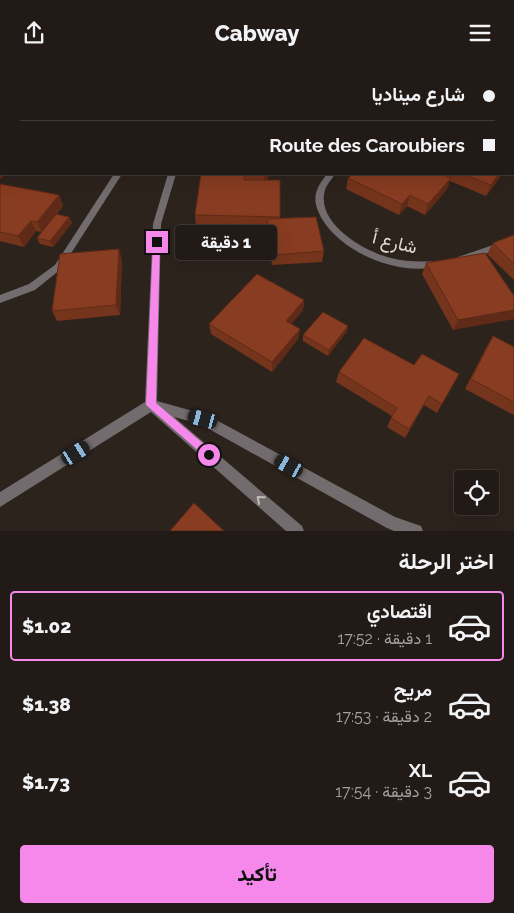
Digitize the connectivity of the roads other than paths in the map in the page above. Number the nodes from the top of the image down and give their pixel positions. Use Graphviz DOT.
graph roads {
  1 [pos="117,175"];
  2 [pos="172,175"];
  3 [pos="330,175"];
  4 [pos="514,241"];
  5 [pos="0,299"];
  6 [pos="151,405"];
  7 [pos="0,500"];
  8 [pos="297,531"];
  9 [pos="416,531"];
  1 -- 5 [label="street"];
  2 -- 6 [label="street"];
  3 -- 4 [label="street, شارع أ"];
  6 -- 7 [label="street"];
  8 -- 6 [label="street, one-way"];
  6 -- 9 [label="street"];
}
